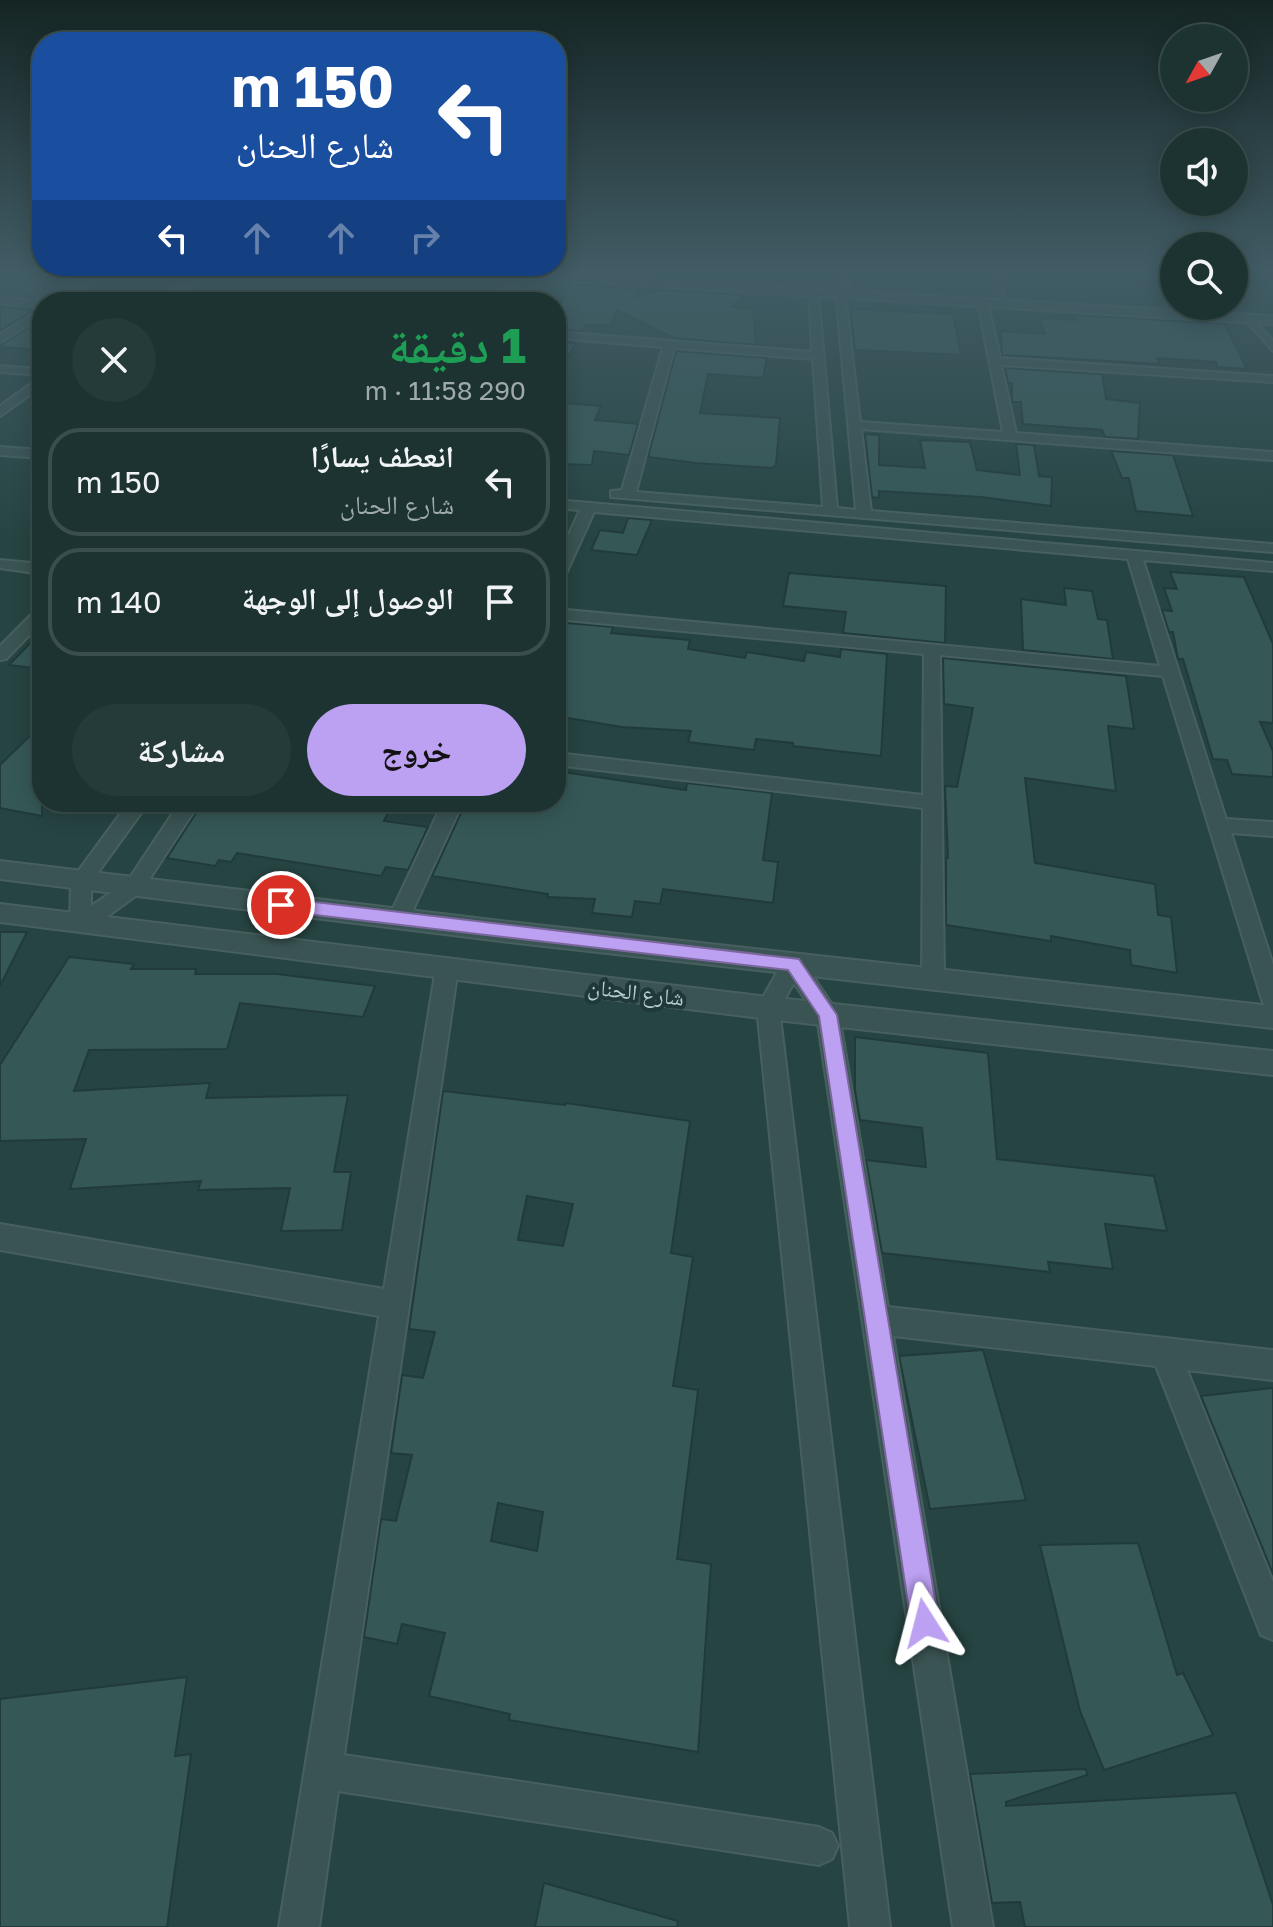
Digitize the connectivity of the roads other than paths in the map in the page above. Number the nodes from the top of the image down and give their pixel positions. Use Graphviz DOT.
graph roads {
  1 [pos="995,361"];
  2 [pos="664,362"];
  3 [pos="818,362"];
  4 [pos="850,362"];
  5 [pos="1009,362"];
  6 [pos="0,369"];
  7 [pos="32,371"];
  8 [pos="1273,379"];
  9 [pos="32,388"];
  10 [pos="0,412"];
  11 [pos="855,425"];
  12 [pos="1010,437"];
  13 [pos="0,451"];
  14 [pos="32,453"];
  15 [pos="1273,456"];
  16 [pos="566,490"];
  17 [pos="628,495"];
  18 [pos="566,505"];
  19 [pos="589,507"];
  20 [pos="830,512"];
  21 [pos="864,515"];
  22 [pos="1273,548"];
  23 [pos="1134,555"];
  24 [pos="566,556"];
  25 [pos="0,564"];
  26 [pos="1273,567"];
  27 [pos="32,568"];
  28 [pos="566,615"];
  29 [pos="32,623"];
  30 [pos="932,648"];
  31 [pos="0,655"];
  32 [pos="1171,672"];
  33 [pos="566,760"];
  34 [pos="932,803"];
  35 [pos="132,812"];
  36 [pos="183,812"];
  37 [pos="448,812"];
  38 [pos="1219,825"];
  39 [pos="1273,829"];
  40 [pos="0,870"];
  41 [pos="81,881"];
  42 [pos="134,887"];
  43 [pos="0,913"];
  44 [pos="399,919"];
  45 [pos="81,924"];
  46 [pos="793,964"];
  47 [pos="447,968"];
  48 [pos="933,979"];
  49 [pos="1273,1000"];
  50 [pos="768,1008"];
  51 [pos="828,1015"];
  52 [pos="1273,1017"];
  53 [pos="1273,1063"];
  54 [pos="0,1237"];
  55 [pos="396,1305"];
  56 [pos="877,1320"];
  57 [pos="1165,1352"];
  58 [pos="1273,1365"];
  59 [pos="1273,1623"];
  60 [pos="323,1773"];
  61 [pos="819,1846"];
  62 [pos="299,1927"];
  63 [pos="870,1927"];
  64 [pos="973,1927"];
  1 -- 12 [label="street"];
  2 -- 17 [label="street"];
  3 -- 20 [label="street"];
  4 -- 11 [label="street"];
  5 -- 8 [label="street"];
  6 -- 7 [label="street"];
  9 -- 10 [label="street"];
  11 -- 12 [label="street"];
  11 -- 21 [label="street"];
  12 -- 15 [label="street"];
  13 -- 14 [label="street"];
  16 -- 17 [label="street"];
  17 -- 20 [label="street"];
  18 -- 19 [label="street"];
  19 -- 23 [label="street"];
  19 -- 24 [label="street"];
  20 -- 21 [label="street"];
  21 -- 22 [label="street"];
  23 -- 26 [label="street"];
  23 -- 32 [label="street"];
  25 -- 27 [label="street"];
  28 -- 30 [label="street"];
  29 -- 31 [label="street"];
  30 -- 32 [label="street"];
  30 -- 34 [label="street"];
  32 -- 38 [label="street"];
  33 -- 34 [label="street"];
  34 -- 48 [label="street"];
  35 -- 41 [label="street"];
  36 -- 42 [label="street"];
  37 -- 44 [label="street"];
  38 -- 39 [label="street"];
  38 -- 49 [label="street"];
  40 -- 41 [label="street, شارع الحنان"];
  41 -- 42 [label="street, شارع الحنان"];
  41 -- 45 [label="street"];
  42 -- 44 [label="street, شارع الحنان"];
  42 -- 45 [label="street"];
  43 -- 45 [label="street, شارع الحنان"];
  44 -- 46 [label="street, شارع الحنان"];
  45 -- 47 [label="street, شارع الحنان"];
  46 -- 48 [label="street, شارع الحنان"];
  46 -- 50 [label="street"];
  46 -- 51 [label="street"];
  47 -- 50 [label="street, شارع الحنان"];
  47 -- 55 [label="street"];
  48 -- 52 [label="street, شارع الحنان"];
  50 -- 51 [label="street, شارع الحنان"];
  50 -- 63 [label="street"];
  51 -- 53 [label="street, شارع الحنان"];
  51 -- 56 [label="street"];
  54 -- 55 [label="street"];
  55 -- 60 [label="street"];
  56 -- 57 [label="street"];
  56 -- 64 [label="street"];
  57 -- 58 [label="street"];
  57 -- 59 [label="street"];
  60 -- 61 [label="street"];
  60 -- 62 [label="street"];
}
